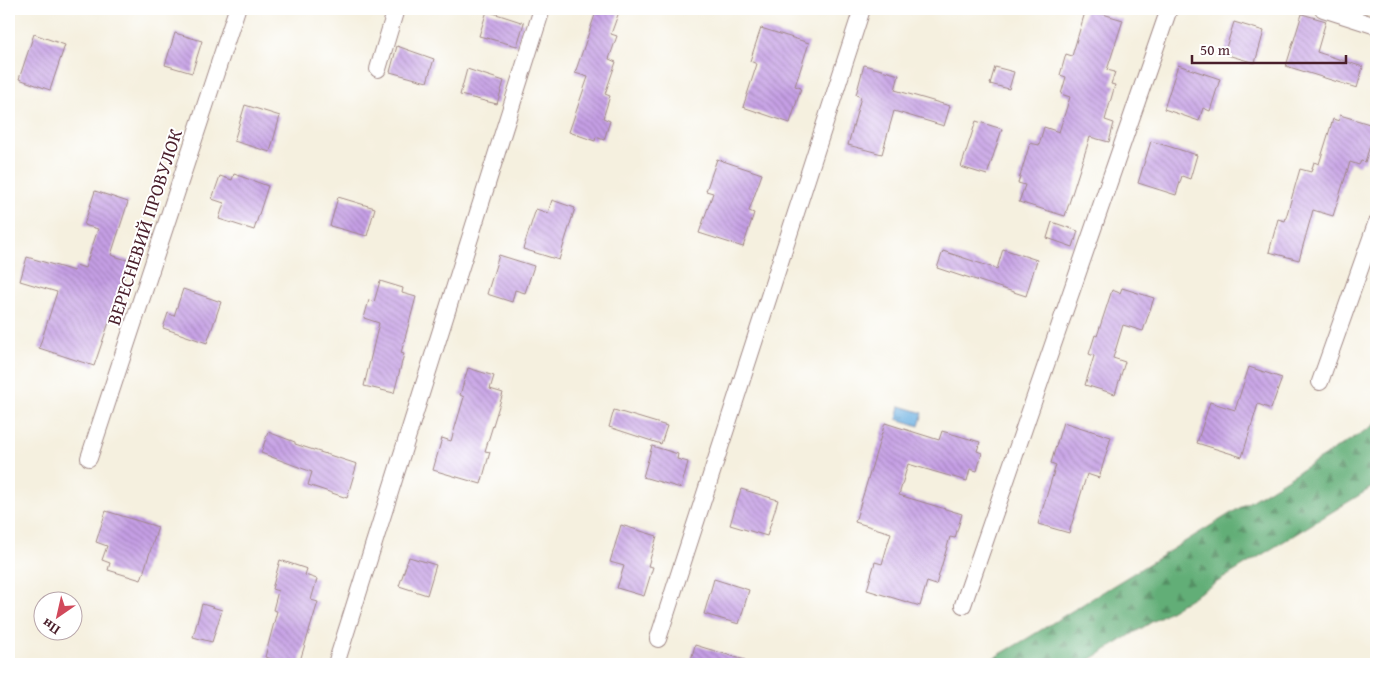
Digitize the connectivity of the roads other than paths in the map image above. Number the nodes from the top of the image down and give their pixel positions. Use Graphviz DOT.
graph roads {
  1 [pos="237,9"];
  2 [pos="396,9"];
  3 [pos="542,9"];
  4 [pos="862,9"];
  5 [pos="1169,9"];
  6 [pos="1323,9"];
  7 [pos="1352,14"];
  8 [pos="1376,26"];
  9 [pos="378,69"];
  10 [pos="1376,224"];
  11 [pos="1320,382"];
  12 [pos="89,458"];
  13 [pos="963,605"];
  14 [pos="658,639"];
  15 [pos="336,664"];
  1 -- 12 [label="street, ВЕРЕСНЕВИЙ ПРОВУЛОК"];
  2 -- 9 [label="street"];
  3 -- 15 [label="street"];
  4 -- 14 [label="street"];
  5 -- 13 [label="street"];
  6 -- 7 [label="street"];
  7 -- 8 [label="street"];
  10 -- 11 [label="street"];
}
